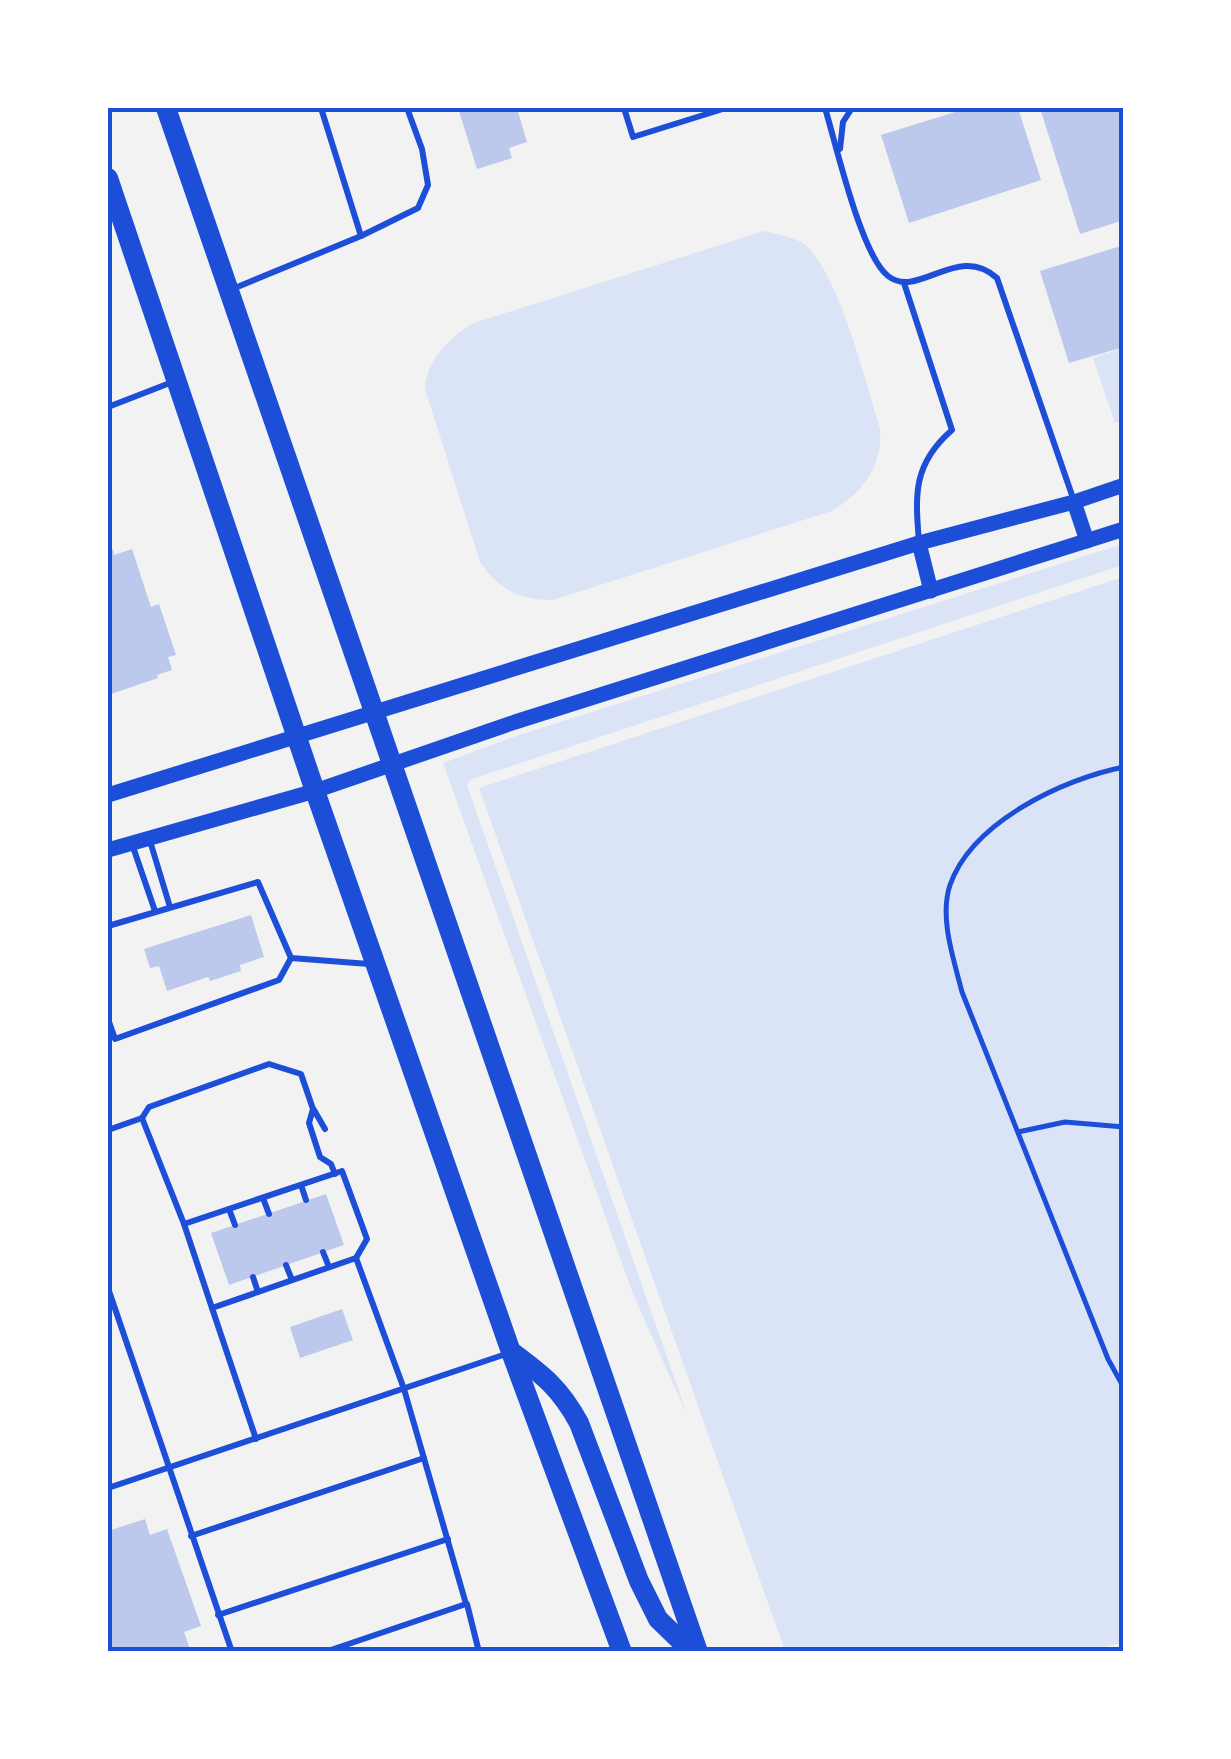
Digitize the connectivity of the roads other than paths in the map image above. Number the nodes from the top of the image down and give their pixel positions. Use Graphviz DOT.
graph roads {
  1 [pos="166,108"];
  2 [pos="321,108"];
  3 [pos="407,108"];
  4 [pos="624,108"];
  5 [pos="726,108"];
  6 [pos="824,108"];
  7 [pos="852,108"];
  8 [pos="840,155"];
  9 [pos="108,178"];
  10 [pos="362,236"];
  11 [pos="904,283"];
  12 [pos="229,291"];
  13 [pos="176,380"];
  14 [pos="108,407"];
  15 [pos="1124,485"];
  16 [pos="1074,502"];
  17 [pos="1124,529"];
  18 [pos="1087,541"];
  19 [pos="919,543"];
  20 [pos="930,590"];
  21 [pos="376,714"];
  22 [pos="297,737"];
  23 [pos="394,766"];
  24 [pos="316,791"];
  25 [pos="108,795"];
  26 [pos="150,838"];
  27 [pos="131,843"];
  28 [pos="108,850"];
  29 [pos="170,907"];
  30 [pos="155,912"];
  31 [pos="108,926"];
  32 [pos="291,958"];
  33 [pos="379,965"];
  34 [pos="108,1018"];
  35 [pos="313,1109"];
  36 [pos="142,1118"];
  37 [pos="325,1129"];
  38 [pos="108,1130"];
  39 [pos="333,1153"];
  40 [pos="331,1164"];
  41 [pos="336,1174"];
  42 [pos="301,1186"];
  43 [pos="263,1198"];
  44 [pos="306,1200"];
  45 [pos="229,1209"];
  46 [pos="268,1214"];
  47 [pos="184,1224"];
  48 [pos="235,1225"];
  49 [pos="323,1252"];
  50 [pos="356,1258"];
  51 [pos="286,1265"];
  52 [pos="328,1267"];
  53 [pos="253,1276"];
  54 [pos="292,1280"];
  55 [pos="108,1288"];
  56 [pos="258,1292"];
  57 [pos="212,1308"];
  58 [pos="512,1352"];
  59 [pos="404,1388"];
  60 [pos="256,1439"];
  61 [pos="424,1458"];
  62 [pos="168,1469"];
  63 [pos="108,1488"];
  64 [pos="191,1536"];
  65 [pos="448,1539"];
  66 [pos="466,1604"];
  67 [pos="218,1615"];
  68 [pos="232,1652"];
  69 [pos="324,1652"];
  70 [pos="479,1652"];
  71 [pos="622,1652"];
  72 [pos="695,1652"];
  1 -- 12 [label="main road"];
  2 -- 10 [label="lane"];
  3 -- 10 [label="lane"];
  4 -- 5 [label="lane"];
  6 -- 8 [label="lane"];
  7 -- 8 [label="lane"];
  8 -- 11 [label="lane"];
  9 -- 13 [label="main road"];
  10 -- 12 [label="lane"];
  11 -- 16 [label="lane"];
  11 -- 19 [label="lane"];
  12 -- 21 [label="main road"];
  13 -- 14 [label="lane"];
  13 -- 22 [label="main road"];
  15 -- 16 [label="street"];
  16 -- 18 [label="street"];
  16 -- 19 [label="street"];
  17 -- 18 [label="street"];
  18 -- 20 [label="street"];
  19 -- 20 [label="street"];
  19 -- 21 [label="street"];
  20 -- 23 [label="street"];
  21 -- 22 [label="street"];
  21 -- 23 [label="main road"];
  22 -- 24 [label="main road"];
  22 -- 25 [label="street"];
  23 -- 24 [label="street"];
  23 -- 72 [label="main road"];
  24 -- 26 [label="street"];
  24 -- 33 [label="main road"];
  26 -- 27 [label="street"];
  26 -- 29 [label="lane"];
  27 -- 28 [label="street"];
  27 -- 30 [label="lane"];
  29 -- 30 [label="lane"];
  29 -- 32 [label="lane"];
  30 -- 31 [label="lane"];
  32 -- 33 [label="lane"];
  32 -- 34 [label="lane"];
  33 -- 58 [label="main road"];
  35 -- 36 [label="lane"];
  35 -- 37 [label="lane"];
  35 -- 40 [label="lane"];
  36 -- 38 [label="lane"];
  36 -- 47 [label="lane"];
  39 -- 40 [label="lane"];
  40 -- 41 [label="lane"];
  41 -- 42 [label="lane"];
  41 -- 50 [label="lane"];
  42 -- 43 [label="lane"];
  42 -- 44 [label="lane"];
  43 -- 45 [label="lane"];
  43 -- 46 [label="lane"];
  45 -- 47 [label="lane"];
  45 -- 48 [label="lane"];
  47 -- 57 [label="lane"];
  49 -- 52 [label="lane"];
  50 -- 52 [label="lane"];
  50 -- 59 [label="lane"];
  51 -- 54 [label="lane"];
  52 -- 54 [label="lane"];
  53 -- 56 [label="lane"];
  54 -- 56 [label="lane"];
  55 -- 62 [label="lane"];
  56 -- 57 [label="lane"];
  57 -- 60 [label="lane"];
  58 -- 59 [label="lane"];
  58 -- 71 [label="main road"];
  58 -- 72 [label="main road"];
  59 -- 60 [label="lane"];
  59 -- 61 [label="lane"];
  60 -- 62 [label="lane"];
  61 -- 64 [label="lane"];
  61 -- 65 [label="lane"];
  62 -- 63 [label="lane"];
  62 -- 64 [label="lane"];
  64 -- 67 [label="lane"];
  65 -- 66 [label="lane"];
  65 -- 67 [label="lane"];
  66 -- 69 [label="lane"];
  66 -- 70 [label="lane"];
  67 -- 68 [label="lane"];
}
